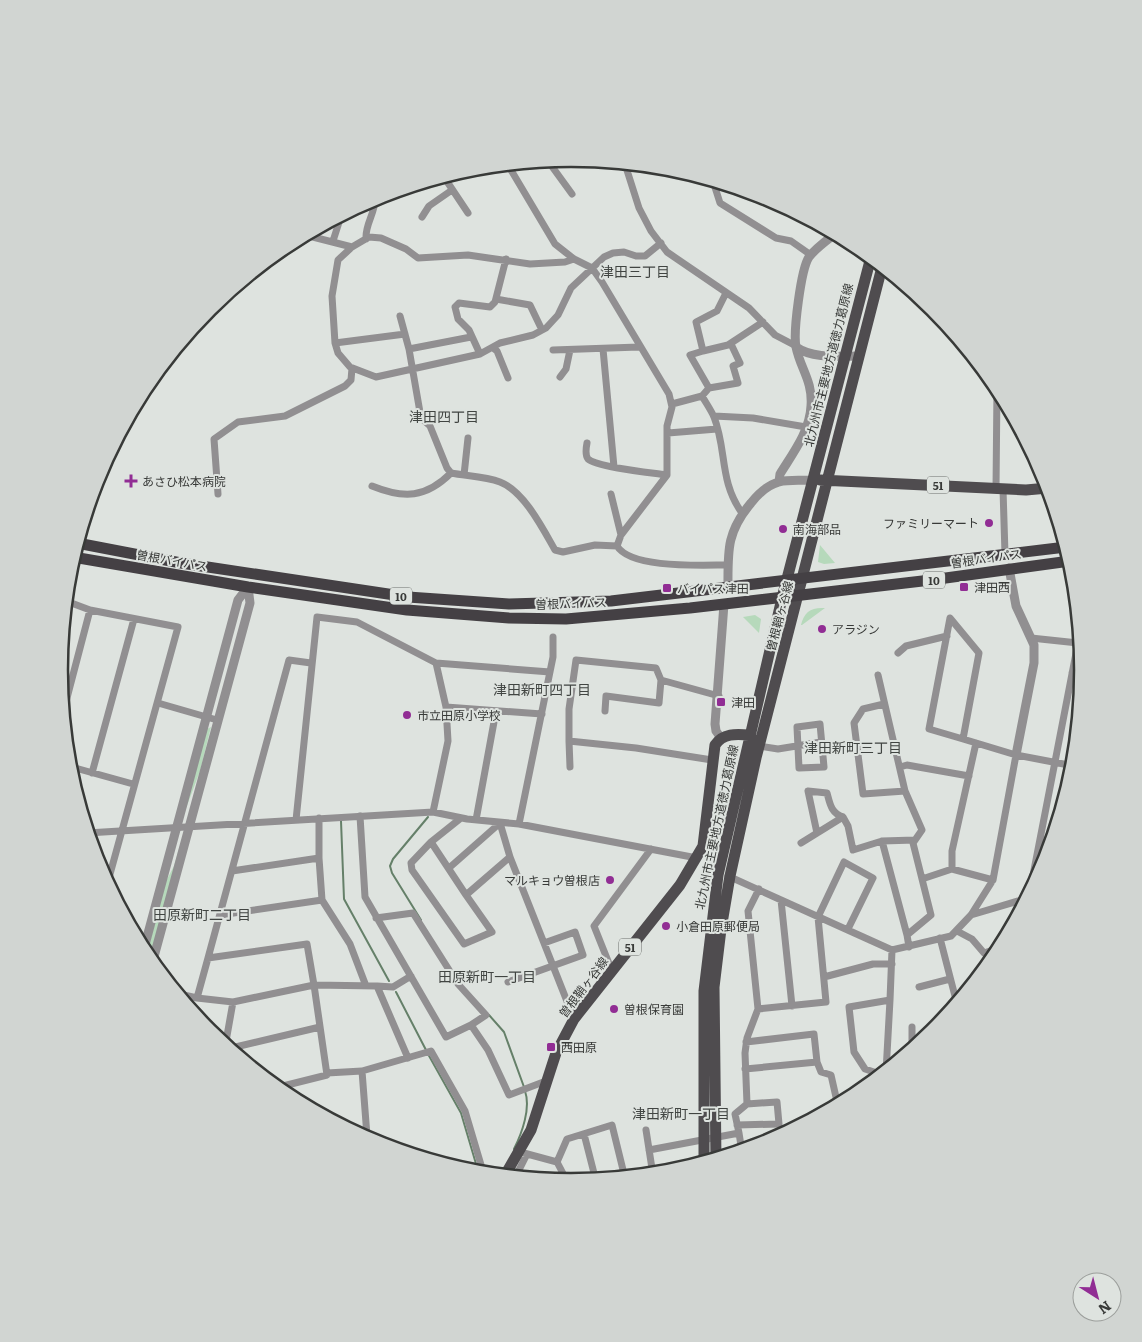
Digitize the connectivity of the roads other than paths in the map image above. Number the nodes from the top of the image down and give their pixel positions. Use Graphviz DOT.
graph roads {
  1 [pos="553,168"];
  2 [pos="511,171"];
  3 [pos="628,171"];
  4 [pos="448,183"];
  5 [pos="716,189"];
  6 [pos="452,190"];
  7 [pos="572,194"];
  8 [pos="375,207"];
  9 [pos="468,213"];
  10 [pos="422,217"];
  11 [pos="338,224"];
  12 [pos="315,237"];
  13 [pos="366,239"];
  14 [pos="829,239"];
  15 [pos="333,241"];
  16 [pos="661,243"];
  17 [pos="352,247"];
  18 [pos="811,255"];
  19 [pos="506,259"];
  20 [pos="574,259"];
  21 [pos="869,265"];
  22 [pos="592,268"];
  23 [pos="880,274"];
  24 [pos="726,293"];
  25 [pos="496,298"];
  26 [pos="400,316"];
  27 [pos="763,322"];
  28 [pos="542,330"];
  29 [pos="405,334"];
  30 [pos="472,337"];
  31 [pos="335,343"];
  32 [pos="731,344"];
  33 [pos="796,346"];
  34 [pos="640,347"];
  35 [pos="493,348"];
  36 [pos="409,349"];
  37 [pos="602,349"];
  38 [pos="554,350"];
  39 [pos="570,350"];
  40 [pos="703,351"];
  41 [pos="480,354"];
  42 [pos="844,356"];
  43 [pos="859,356"];
  44 [pos="352,368"];
  45 [pos="412,371"];
  46 [pos="560,377"];
  47 [pos="508,378"];
  48 [pos="709,388"];
  49 [pos="702,396"];
  50 [pos="997,403"];
  51 [pos="672,404"];
  52 [pos="714,416"];
  53 [pos="806,427"];
  54 [pos="717,429"];
  55 [pos="668,432"];
  56 [pos="468,438"];
  57 [pos="587,443"];
  58 [pos="614,467"];
  59 [pos="451,473"];
  60 [pos="464,475"];
  61 [pos="667,475"];
  62 [pos="828,479"];
  63 [pos="813,480"];
  64 [pos="779,482"];
  65 [pos="372,486"];
  66 [pos="1040,488"];
  67 [pos="1000,489"];
  68 [pos="218,494"];
  69 [pos="610,494"];
  70 [pos="742,513"];
  71 [pos="621,535"];
  72 [pos="84,544"];
  73 [pos="617,546"];
  74 [pos="1059,548"];
  75 [pos="1006,554"];
  76 [pos="81,558"];
  77 [pos="1062,562"];
  78 [pos="727,565"];
  79 [pos="1009,568"];
  80 [pos="226,569"];
  81 [pos="274,577"];
  82 [pos="802,580"];
  83 [pos="786,581"];
  84 [pos="224,582"];
  85 [pos="248,586"];
  86 [pos="728,589"];
  87 [pos="272,590"];
  88 [pos="798,595"];
  89 [pos="782,598"];
  90 [pos="238,600"];
  91 [pos="72,603"];
  92 [pos="250,603"];
  93 [pos="724,604"];
  94 [pos="90,610"];
  95 [pos="134,618"];
  96 [pos="947,636"];
  97 [pos="553,637"];
  98 [pos="1031,638"];
  99 [pos="1073,642"];
  100 [pos="898,653"];
  101 [pos="311,663"];
  102 [pos="436,663"];
  103 [pos="1074,664"];
  104 [pos="550,672"];
  105 [pos="1072,673"];
  106 [pos="878,675"];
  107 [pos="661,680"];
  108 [pos="69,692"];
  109 [pos="718,696"];
  110 [pos="158,703"];
  111 [pos="884,704"];
  112 [pos="446,707"];
  113 [pos="496,711"];
  114 [pos="605,711"];
  115 [pos="542,714"];
  116 [pos="207,717"];
  117 [pos="218,720"];
  118 [pos="749,735"];
  119 [pos="721,738"];
  120 [pos="963,739"];
  121 [pos="569,741"];
  122 [pos="822,742"];
  123 [pos="976,743"];
  124 [pos="798,745"];
  125 [pos="760,746"];
  126 [pos="1016,755"];
  127 [pos="712,760"];
  128 [pos="1055,762"];
  129 [pos="1066,764"];
  130 [pos="570,766"];
  131 [pos="900,767"];
  132 [pos="77,768"];
  133 [pos="92,772"];
  134 [pos="969,776"];
  135 [pos="133,784"];
  136 [pos="905,791"];
  137 [pos="433,812"];
  138 [pos="360,816"];
  139 [pos="843,817"];
  140 [pos="319,818"];
  141 [pos="461,818"];
  142 [pos="296,820"];
  143 [pos="476,820"];
  144 [pos="500,822"];
  145 [pos="245,823"];
  146 [pos="519,824"];
  147 [pos="190,827"];
  148 [pos="177,828"];
  149 [pos="122,830"];
  150 [pos="94,832"];
  151 [pos="816,833"];
  152 [pos="915,840"];
  153 [pos="882,841"];
  154 [pos="431,842"];
  155 [pos="801,843"];
  156 [pos="651,850"];
  157 [pos="319,858"];
  158 [pos="510,858"];
  159 [pos="698,858"];
  160 [pos="449,868"];
  161 [pos="952,868"];
  162 [pos="1033,870"];
  163 [pos="232,871"];
  164 [pos="110,874"];
  165 [pos="718,875"];
  166 [pos="730,876"];
  167 [pos="922,879"];
  168 [pos="994,880"];
  169 [pos="759,889"];
  170 [pos="466,895"];
  171 [pos="322,900"];
  172 [pos="781,900"];
  173 [pos="1020,900"];
  174 [pos="220,915"];
  175 [pos="971,915"];
  176 [pos="818,917"];
  177 [pos="376,918"];
  178 [pos="848,929"];
  179 [pos="958,931"];
  180 [pos="907,935"];
  181 [pos="940,938"];
  182 [pos="146,941"];
  183 [pos="544,943"];
  184 [pos="909,946"];
  185 [pos="892,950"];
  186 [pos="990,951"];
  187 [pos="155,955"];
  188 [pos="208,958"];
  189 [pos="892,964"];
  190 [pos="554,967"];
  191 [pos="612,970"];
  192 [pos="411,976"];
  193 [pos="824,977"];
  194 [pos="950,979"];
  195 [pos="508,982"];
  196 [pos="314,985"];
  197 [pos="366,986"];
  198 [pos="377,986"];
  199 [pos="918,988"];
  200 [pos="185,995"];
  201 [pos="955,997"];
  202 [pos="197,998"];
  203 [pos="890,1000"];
  204 [pos="233,1002"];
  205 [pos="792,1006"];
  206 [pos="758,1009"];
  207 [pos="574,1019"];
  208 [pos="471,1025"];
  209 [pos="320,1027"];
  210 [pos="912,1027"];
  211 [pos="227,1039"];
  212 [pos="912,1041"];
  213 [pos="746,1042"];
  214 [pos="235,1046"];
  215 [pos="408,1058"];
  216 [pos="817,1062"];
  217 [pos="886,1063"];
  218 [pos="746,1069"];
  219 [pos="362,1071"];
  220 [pos="875,1072"];
  221 [pos="327,1073"];
  222 [pos="546,1081"];
  223 [pos="285,1086"];
  224 [pos="836,1099"];
  225 [pos="747,1104"];
  226 [pos="738,1129"];
  227 [pos="646,1130"];
  228 [pos="367,1131"];
  229 [pos="584,1134"];
  230 [pos="715,1136"];
  231 [pos="703,1139"];
  232 [pos="741,1145"];
  233 [pos="649,1150"];
  234 [pos="523,1153"];
  235 [pos="716,1153"];
  236 [pos="704,1156"];
  237 [pos="557,1162"];
  238 [pos="482,1166"];
  239 [pos="652,1168"];
  240 [pos="509,1170"];
  241 [pos="518,1171"];
  242 [pos="622,1171"];
  243 [pos="594,1173"];
  244 [pos="563,1174"];
  1 -- 7 [label="street"];
  2 -- 20 [label="street"];
  3 -- 16 [label="street"];
  4 -- 6 [label="street"];
  5 -- 18 [label="street"];
  6 -- 9 [label="street"];
  6 -- 10 [label="street"];
  8 -- 13 [label="street"];
  11 -- 15 [label="street"];
  12 -- 15 [label="street"];
  13 -- 17 [label="street"];
  13 -- 19 [label="street"];
  14 -- 18 [label="street"];
  15 -- 17 [label="street"];
  16 -- 22 [label="street"];
  16 -- 24 [label="street"];
  17 -- 31 [label="street"];
  18 -- 33 [label="street"];
  19 -- 20 [label="street"];
  19 -- 25 [label="street"];
  20 -- 22 [label="street"];
  21 -- 42 [label="main road, 北九州市主要地方道徳力葛原線"];
  22 -- 28 [label="street"];
  22 -- 34 [label="street"];
  23 -- 43 [label="main road"];
  24 -- 27 [label="street"];
  24 -- 40 [label="street"];
  25 -- 28 [label="street"];
  25 -- 30 [label="street"];
  26 -- 29 [label="street"];
  27 -- 32 [label="street"];
  27 -- 33 [label="street"];
  28 -- 35 [label="street"];
  29 -- 31 [label="street"];
  29 -- 36 [label="street"];
  30 -- 36 [label="street"];
  30 -- 41 [label="street"];
  31 -- 44 [label="street"];
  32 -- 40 [label="street"];
  32 -- 48 [label="street"];
  33 -- 42 [label="street"];
  33 -- 53 [label="street"];
  34 -- 37 [label="street"];
  34 -- 51 [label="street"];
  35 -- 41 [label="street"];
  35 -- 47 [label="street"];
  36 -- 45 [label="street"];
  37 -- 39 [label="street"];
  37 -- 58 [label="street"];
  38 -- 39 [label="street"];
  39 -- 46 [label="street"];
  40 -- 48 [label="street"];
  41 -- 45 [label="street"];
  42 -- 43 [label="street"];
  42 -- 63 [label="main road, 北九州市主要地方道徳力葛原線"];
  43 -- 62 [label="main road"];
  44 -- 45 [label="street"];
  44 -- 68 [label="street"];
  45 -- 59 [label="street"];
  48 -- 49 [label="street"];
  49 -- 51 [label="street"];
  49 -- 52 [label="street"];
  50 -- 67 [label="street"];
  51 -- 55 [label="street"];
  52 -- 53 [label="street"];
  52 -- 54 [label="street"];
  53 -- 64 [label="street"];
  54 -- 55 [label="street"];
  54 -- 70 [label="street"];
  55 -- 61 [label="street"];
  56 -- 60 [label="street"];
  57 -- 58 [label="street"];
  58 -- 61 [label="street"];
  59 -- 60 [label="street"];
  59 -- 65 [label="street"];
  60 -- 73 [label="street"];
  61 -- 71 [label="street"];
  62 -- 63 [label="main road, 51"];
  62 -- 67 [label="main road, 51"];
  62 -- 82 [label="main road, 曽根鞘ヶ谷線"];
  63 -- 64 [label="street"];
  63 -- 83 [label="main road, 曽根鞘ヶ谷線"];
  64 -- 70 [label="street"];
  66 -- 67 [label="main road, 51"];
  67 -- 75 [label="street"];
  69 -- 71 [label="street"];
  70 -- 78 [label="street"];
  71 -- 73 [label="street"];
  72 -- 80 [label="highway, 曽根バイパス / 10"];
  73 -- 78 [label="street"];
  74 -- 75 [label="highway, 曽根バイパス / 10"];
  75 -- 82 [label="highway, 曽根バイパス / 10"];
  76 -- 84 [label="highway, 曽根バイパス / 10"];
  77 -- 79 [label="highway, 曽根バイパス / 10"];
  78 -- 86 [label="street"];
  79 -- 88 [label="highway, 曽根バイパス / 10"];
  79 -- 98 [label="street"];
  80 -- 81 [label="highway, 曽根バイパス / 10"];
  80 -- 85 [label="highway"];
  81 -- 85 [label="highway"];
  81 -- 86 [label="highway, 曽根バイパス / 10"];
  82 -- 83 [label="highway, 曽根バイパス / 10"];
  82 -- 88 [label="main road, 曽根鞘ヶ谷線"];
  83 -- 86 [label="highway, 曽根バイパス / 10"];
  83 -- 89 [label="main road, 曽根鞘ヶ谷線"];
  84 -- 85 [label="highway, 曽根バイパス / 10"];
  84 -- 90 [label="street"];
  85 -- 87 [label="highway, 曽根バイパス / 10"];
  85 -- 90 [label="street"];
  85 -- 92 [label="street"];
  87 -- 92 [label="street"];
  87 -- 93 [label="highway, 曽根バイパス / 10"];
  88 -- 89 [label="highway, 曽根バイパス / 10"];
  88 -- 125 [label="main road, 曽根鞘ヶ谷線"];
  89 -- 93 [label="highway, 曽根バイパス / 10"];
  89 -- 118 [label="main road, 曽根鞘ヶ谷線"];
  90 -- 116 [label="street"];
  91 -- 94 [label="street"];
  92 -- 117 [label="street"];
  93 -- 109 [label="street"];
  94 -- 95 [label="street"];
  94 -- 108 [label="street"];
  95 -- 110 [label="street"];
  95 -- 133 [label="street"];
  96 -- 100 [label="street"];
  96 -- 120 [label="street"];
  96 -- 120 [label="street"];
  97 -- 104 [label="street"];
  98 -- 99 [label="street"];
  98 -- 126 [label="street"];
  101 -- 102 [label="street"];
  101 -- 142 [label="street"];
  101 -- 145 [label="street"];
  102 -- 104 [label="street"];
  102 -- 112 [label="street"];
  103 -- 105 [label="street"];
  104 -- 115 [label="street"];
  105 -- 128 [label="street"];
  106 -- 111 [label="street"];
  107 -- 109 [label="street"];
  107 -- 114 [label="street"];
  107 -- 121 [label="street"];
  109 -- 119 [label="street"];
  110 -- 116 [label="street"];
  110 -- 135 [label="street"];
  111 -- 131 [label="street"];
  111 -- 136 [label="street"];
  112 -- 113 [label="street"];
  112 -- 137 [label="street"];
  113 -- 115 [label="street"];
  113 -- 143 [label="street"];
  115 -- 146 [label="street"];
  116 -- 117 [label="street"];
  116 -- 148 [label="street"];
  117 -- 147 [label="street"];
  118 -- 119 [label="main road"];
  118 -- 125 [label="main road"];
  118 -- 165 [label="main road, 北九州市主要地方道徳力葛原線"];
  119 -- 127 [label="main road, 曽根鞘ヶ谷線 / 51"];
  120 -- 123 [label="street"];
  121 -- 127 [label="street"];
  121 -- 130 [label="street"];
  122 -- 124 [label="street"];
  122 -- 124 [label="street"];
  122 -- 124 [label="street"];
  123 -- 126 [label="street"];
  123 -- 134 [label="street"];
  124 -- 125 [label="street"];
  125 -- 166 [label="main road, 北九州市主要地方道徳力葛原線"];
  126 -- 128 [label="street"];
  126 -- 168 [label="street"];
  127 -- 159 [label="main road, 曽根鞘ヶ谷線 / 51"];
  128 -- 129 [label="street"];
  128 -- 162 [label="street"];
  131 -- 134 [label="street"];
  131 -- 136 [label="street"];
  132 -- 133 [label="street"];
  133 -- 135 [label="street"];
  134 -- 161 [label="street"];
  135 -- 149 [label="street"];
  136 -- 152 [label="street"];
  137 -- 138 [label="street"];
  137 -- 141 [label="street"];
  138 -- 140 [label="street"];
  138 -- 177 [label="street"];
  139 -- 151 [label="street"];
  139 -- 151 [label="street"];
  139 -- 153 [label="street"];
  140 -- 142 [label="street"];
  140 -- 157 [label="street"];
  141 -- 143 [label="street"];
  141 -- 154 [label="street"];
  142 -- 145 [label="street"];
  143 -- 144 [label="street"];
  144 -- 146 [label="street"];
  144 -- 158 [label="street"];
  144 -- 160 [label="street"];
  145 -- 147 [label="street"];
  145 -- 163 [label="street"];
  146 -- 156 [label="street"];
  147 -- 148 [label="street"];
  147 -- 187 [label="street"];
  148 -- 149 [label="street"];
  148 -- 182 [label="street"];
  149 -- 150 [label="street"];
  149 -- 164 [label="street"];
  151 -- 155 [label="street"];
  152 -- 153 [label="street"];
  152 -- 167 [label="street"];
  153 -- 180 [label="street"];
  154 -- 160 [label="street"];
  154 -- 170 [label="street"];
  156 -- 159 [label="street"];
  156 -- 191 [label="street"];
  157 -- 163 [label="street"];
  157 -- 171 [label="street"];
  158 -- 170 [label="street"];
  158 -- 183 [label="street"];
  159 -- 191 [label="main road, 曽根鞘ヶ谷線 / 51"];
  160 -- 170 [label="street"];
  161 -- 167 [label="street"];
  161 -- 168 [label="street"];
  163 -- 174 [label="street"];
  165 -- 166 [label="street"];
  165 -- 231 [label="main road, 北九州市主要地方道徳力葛原線"];
  166 -- 169 [label="street"];
  166 -- 230 [label="main road, 北九州市主要地方道徳力葛原線"];
  167 -- 180 [label="street"];
  168 -- 175 [label="street"];
  169 -- 172 [label="street"];
  169 -- 206 [label="street"];
  171 -- 174 [label="street"];
  171 -- 197 [label="street"];
  172 -- 176 [label="street"];
  172 -- 205 [label="street"];
  173 -- 175 [label="street"];
  174 -- 188 [label="street"];
  175 -- 179 [label="street"];
  176 -- 178 [label="street"];
  176 -- 178 [label="street"];
  176 -- 193 [label="street"];
  177 -- 192 [label="street"];
  177 -- 208 [label="street"];
  178 -- 185 [label="street"];
  179 -- 181 [label="street"];
  179 -- 186 [label="street"];
  180 -- 184 [label="street"];
  181 -- 184 [label="street"];
  181 -- 194 [label="street"];
  183 -- 190 [label="street"];
  183 -- 190 [label="street"];
  184 -- 185 [label="street"];
  185 -- 189 [label="street"];
  188 -- 196 [label="street"];
  188 -- 202 [label="street"];
  189 -- 193 [label="street"];
  189 -- 203 [label="street"];
  190 -- 195 [label="street"];
  190 -- 207 [label="street"];
  191 -- 207 [label="main road, 曽根鞘ヶ谷線 / 51"];
  192 -- 198 [label="street"];
  192 -- 208 [label="street"];
  193 -- 205 [label="street"];
  194 -- 199 [label="street"];
  194 -- 201 [label="street"];
  196 -- 197 [label="street"];
  196 -- 204 [label="street"];
  196 -- 209 [label="street"];
  197 -- 198 [label="street"];
  198 -- 215 [label="street"];
  200 -- 202 [label="street"];
  202 -- 204 [label="street"];
  203 -- 217 [label="street"];
  203 -- 220 [label="street"];
  204 -- 211 [label="street"];
  205 -- 206 [label="street"];
  206 -- 213 [label="street"];
  207 -- 222 [label="main road, 曽根鞘ヶ谷線 / 51"];
  208 -- 222 [label="street"];
  209 -- 214 [label="street"];
  209 -- 221 [label="street"];
  210 -- 212 [label="street"];
  213 -- 216 [label="street"];
  213 -- 218 [label="street"];
  215 -- 219 [label="street"];
  215 -- 238 [label="street"];
  216 -- 218 [label="street"];
  216 -- 224 [label="street"];
  218 -- 225 [label="street"];
  219 -- 221 [label="street"];
  219 -- 228 [label="street"];
  221 -- 223 [label="street"];
  222 -- 234 [label="main road, 曽根鞘ヶ谷線 / 51"];
  225 -- 226 [label="street"];
  225 -- 226 [label="street"];
  226 -- 230 [label="street"];
  226 -- 232 [label="street"];
  227 -- 233 [label="street"];
  229 -- 237 [label="street"];
  229 -- 242 [label="street"];
  229 -- 243 [label="street"];
  230 -- 231 [label="street"];
  230 -- 235 [label="main road, 北九州市主要地方道徳力葛原線"];
  231 -- 233 [label="street"];
  231 -- 236 [label="main road, 北九州市主要地方道徳力葛原線"];
  233 -- 239 [label="street"];
  234 -- 237 [label="street"];
  234 -- 240 [label="main road, 曽根鞘ヶ谷線 / 51"];
  234 -- 241 [label="street"];
  237 -- 244 [label="street"];
}
